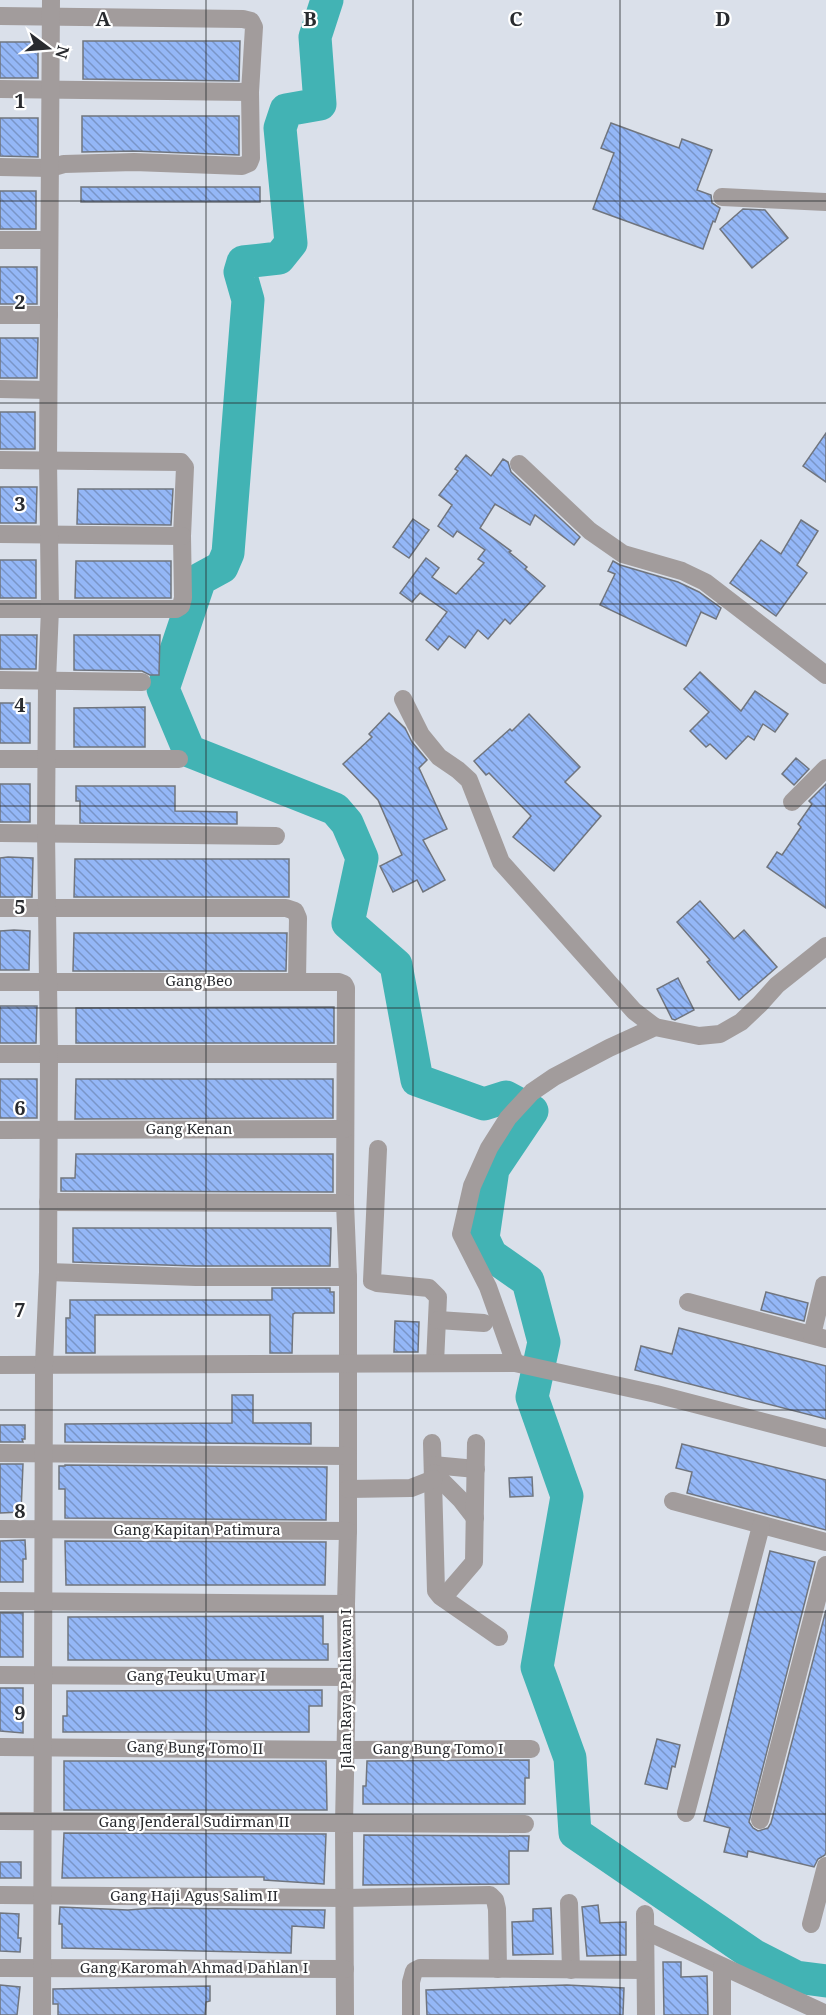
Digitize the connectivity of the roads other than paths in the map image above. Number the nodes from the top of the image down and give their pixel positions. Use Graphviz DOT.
graph roads {
  1 [pos="51,8"];
  2 [pos="0,16"];
  3 [pos="0,89"];
  4 [pos="50,89"];
  5 [pos="250,92"];
  6 [pos="0,167"];
  7 [pos="50,168"];
  8 [pos="722,197"];
  9 [pos="826,202"];
  10 [pos="0,240"];
  11 [pos="49,240"];
  12 [pos="0,315"];
  13 [pos="49,315"];
  14 [pos="0,389"];
  15 [pos="48,390"];
  16 [pos="0,460"];
  17 [pos="48,460"];
  18 [pos="519,464"];
  19 [pos="0,534"];
  20 [pos="50,534"];
  21 [pos="182,536"];
  22 [pos="0,609"];
  23 [pos="50,609"];
  24 [pos="826,675"];
  25 [pos="0,680"];
  26 [pos="47,681"];
  27 [pos="142,682"];
  28 [pos="403,699"];
  29 [pos="0,759"];
  30 [pos="47,759"];
  31 [pos="179,759"];
  32 [pos="826,768"];
  33 [pos="792,802"];
  34 [pos="0,833"];
  35 [pos="46,833"];
  36 [pos="276,836"];
  37 [pos="0,908"];
  38 [pos="49,909"];
  39 [pos="826,946"];
  40 [pos="49,981"];
  41 [pos="297,981"];
  42 [pos="0,982"];
  43 [pos="346,988"];
  44 [pos="655,1027"];
  45 [pos="0,1054"];
  46 [pos="50,1054"];
  47 [pos="345,1054"];
  48 [pos="338,1128"];
  49 [pos="0,1130"];
  50 [pos="48,1130"];
  51 [pos="378,1149"];
  52 [pos="48,1202"];
  53 [pos="345,1203"];
  54 [pos="48,1272"];
  55 [pos="348,1277"];
  56 [pos="824,1285"];
  57 [pos="688,1302"];
  58 [pos="438,1320"];
  59 [pos="484,1323"];
  60 [pos="819,1337"];
  61 [pos="435,1363"];
  62 [pos="519,1363"];
  63 [pos="44,1364"];
  64 [pos="348,1364"];
  65 [pos="0,1365"];
  66 [pos="826,1438"];
  67 [pos="432,1443"];
  68 [pos="476,1443"];
  69 [pos="0,1453"];
  70 [pos="46,1453"];
  71 [pos="348,1456"];
  72 [pos="476,1469"];
  73 [pos="433,1472"];
  74 [pos="348,1489"];
  75 [pos="673,1501"];
  76 [pos="474,1518"];
  77 [pos="761,1526"];
  78 [pos="0,1529"];
  79 [pos="45,1529"];
  80 [pos="348,1531"];
  81 [pos="826,1542"];
  82 [pos="826,1565"];
  83 [pos="443,1598"];
  84 [pos="0,1601"];
  85 [pos="45,1601"];
  86 [pos="345,1604"];
  87 [pos="499,1637"];
  88 [pos="0,1675"];
  89 [pos="45,1675"];
  90 [pos="347,1677"];
  91 [pos="0,1747"];
  92 [pos="44,1747"];
  93 [pos="531,1749"];
  94 [pos="346,1750"];
  95 [pos="686,1813"];
  96 [pos="760,1820"];
  97 [pos="0,1821"];
  98 [pos="44,1821"];
  99 [pos="344,1824"];
  100 [pos="525,1824"];
  101 [pos="826,1866"];
  102 [pos="0,1895"];
  103 [pos="43,1895"];
  104 [pos="346,1898"];
  105 [pos="569,1903"];
  106 [pos="811,1924"];
  107 [pos="722,1967"];
  108 [pos="0,1968"];
  109 [pos="43,1968"];
  110 [pos="345,1969"];
  111 [pos="498,1969"];
  112 [pos="570,1970"];
  113 [pos="645,1971"];
  114 [pos="795,2007"];
  115 [pos="826,2014"];
  116 [pos="42,2015"];
  117 [pos="345,2015"];
  118 [pos="411,2015"];
  119 [pos="646,2015"];
  120 [pos="722,2015"];
  1 -- 2 [label="street"];
  1 -- 4 [label="street"];
  1 -- 5 [label="street"];
  3 -- 4 [label="street"];
  4 -- 5 [label="street"];
  4 -- 7 [label="street"];
  5 -- 7 [label="street"];
  6 -- 7 [label="street"];
  7 -- 11 [label="street"];
  8 -- 9 [label="street"];
  10 -- 11 [label="street"];
  11 -- 13 [label="street"];
  12 -- 13 [label="street"];
  13 -- 15 [label="street"];
  14 -- 15 [label="street"];
  15 -- 17 [label="street"];
  16 -- 17 [label="street"];
  17 -- 20 [label="street"];
  17 -- 21 [label="street"];
  18 -- 24 [label="street"];
  19 -- 20 [label="street"];
  20 -- 21 [label="street"];
  20 -- 23 [label="street"];
  21 -- 23 [label="street"];
  22 -- 23 [label="street"];
  23 -- 26 [label="street"];
  25 -- 26 [label="street"];
  26 -- 27 [label="street"];
  26 -- 30 [label="street"];
  28 -- 44 [label="street"];
  29 -- 30 [label="street"];
  30 -- 31 [label="street"];
  30 -- 35 [label="street"];
  32 -- 33 [label="street"];
  34 -- 35 [label="street"];
  35 -- 36 [label="street"];
  35 -- 38 [label="street"];
  37 -- 38 [label="street"];
  38 -- 40 [label="street"];
  38 -- 41 [label="street"];
  39 -- 44 [label="street"];
  40 -- 41 [label="street, Gang Beo"];
  40 -- 42 [label="street, Gang Beo"];
  40 -- 46 [label="street"];
  41 -- 43 [label="street, Gang Beo"];
  43 -- 47 [label="street, Jalan Raya Pahlawan I"];
  44 -- 62 [label="street"];
  45 -- 46 [label="street"];
  46 -- 47 [label="street"];
  46 -- 50 [label="street"];
  47 -- 48 [label="street, Jalan Raya Pahlawan I"];
  48 -- 50 [label="street, Gang Kenan"];
  48 -- 53 [label="street, Jalan Raya Pahlawan I"];
  49 -- 50 [label="street, Gang Kenan"];
  50 -- 52 [label="street"];
  51 -- 58 [label="street"];
  52 -- 53 [label="street"];
  52 -- 54 [label="street"];
  53 -- 55 [label="street, Jalan Raya Pahlawan I"];
  54 -- 55 [label="street"];
  54 -- 63 [label="street"];
  55 -- 64 [label="street, Jalan Raya Pahlawan I"];
  56 -- 60 [label="street"];
  57 -- 60 [label="street"];
  58 -- 59 [label="street"];
  58 -- 61 [label="street"];
  61 -- 62 [label="street"];
  61 -- 64 [label="street"];
  62 -- 66 [label="street"];
  63 -- 64 [label="street"];
  63 -- 65 [label="street"];
  63 -- 70 [label="street"];
  64 -- 71 [label="street, Jalan Raya Pahlawan I"];
  67 -- 73 [label="street"];
  68 -- 72 [label="street"];
  69 -- 70 [label="street"];
  70 -- 71 [label="street"];
  70 -- 79 [label="street"];
  71 -- 74 [label="street, Jalan Raya Pahlawan I"];
  72 -- 73 [label="street"];
  72 -- 76 [label="street"];
  73 -- 74 [label="street"];
  73 -- 76 [label="street"];
  73 -- 83 [label="street"];
  74 -- 80 [label="street, Jalan Raya Pahlawan I"];
  75 -- 77 [label="street"];
  76 -- 83 [label="street"];
  77 -- 81 [label="street"];
  77 -- 95 [label="street"];
  78 -- 79 [label="street, Gang Kapitan Patimura"];
  79 -- 80 [label="street, Gang Kapitan Patimura"];
  79 -- 85 [label="street"];
  80 -- 86 [label="street, Jalan Raya Pahlawan I"];
  82 -- 96 [label="street"];
  83 -- 87 [label="street"];
  84 -- 85 [label="street"];
  85 -- 86 [label="street"];
  85 -- 89 [label="street"];
  86 -- 90 [label="street, Jalan Raya Pahlawan I"];
  88 -- 89 [label="street, Gang Teuku Umar I"];
  89 -- 90 [label="street, Gang Teuku Umar I"];
  89 -- 92 [label="street"];
  90 -- 94 [label="street, Jalan Raya Pahlawan I"];
  91 -- 92 [label="street, Gang Bung Tomo II"];
  92 -- 94 [label="street, Gang Bung Tomo II"];
  92 -- 98 [label="street"];
  93 -- 94 [label="street, Gang Bung Tomo I"];
  94 -- 99 [label="street, Jalan Raya Pahlawan I"];
  97 -- 98 [label="street, Gang Jenderal Sudirman II"];
  98 -- 99 [label="street, Gang Jenderal Sudirman II"];
  98 -- 103 [label="street"];
  99 -- 100 [label="street, Gang Jenderal Sudirman II"];
  99 -- 104 [label="street, Jalan Raya Pahlawan I"];
  101 -- 106 [label="street"];
  102 -- 103 [label="street, Gang Haji Agus Salim II"];
  103 -- 104 [label="street, Gang Haji Agus Salim II"];
  103 -- 109 [label="street"];
  104 -- 110 [label="street, Jalan Raya Pahlawan I"];
  104 -- 111 [label="street, Gang Haji Agus Salim II"];
  105 -- 112 [label="street"];
  107 -- 113 [label="street"];
  107 -- 114 [label="street"];
  107 -- 120 [label="street"];
  108 -- 109 [label="street, Gang Karomah Ahmad Dahlan I"];
  109 -- 110 [label="street, Gang Karomah Ahmad Dahlan I"];
  109 -- 116 [label="street"];
  110 -- 117 [label="street, Jalan Raya Pahlawan I"];
  111 -- 112 [label="street"];
  111 -- 118 [label="street"];
  112 -- 113 [label="street"];
  113 -- 119 [label="street"];
  114 -- 115 [label="street"];
}
